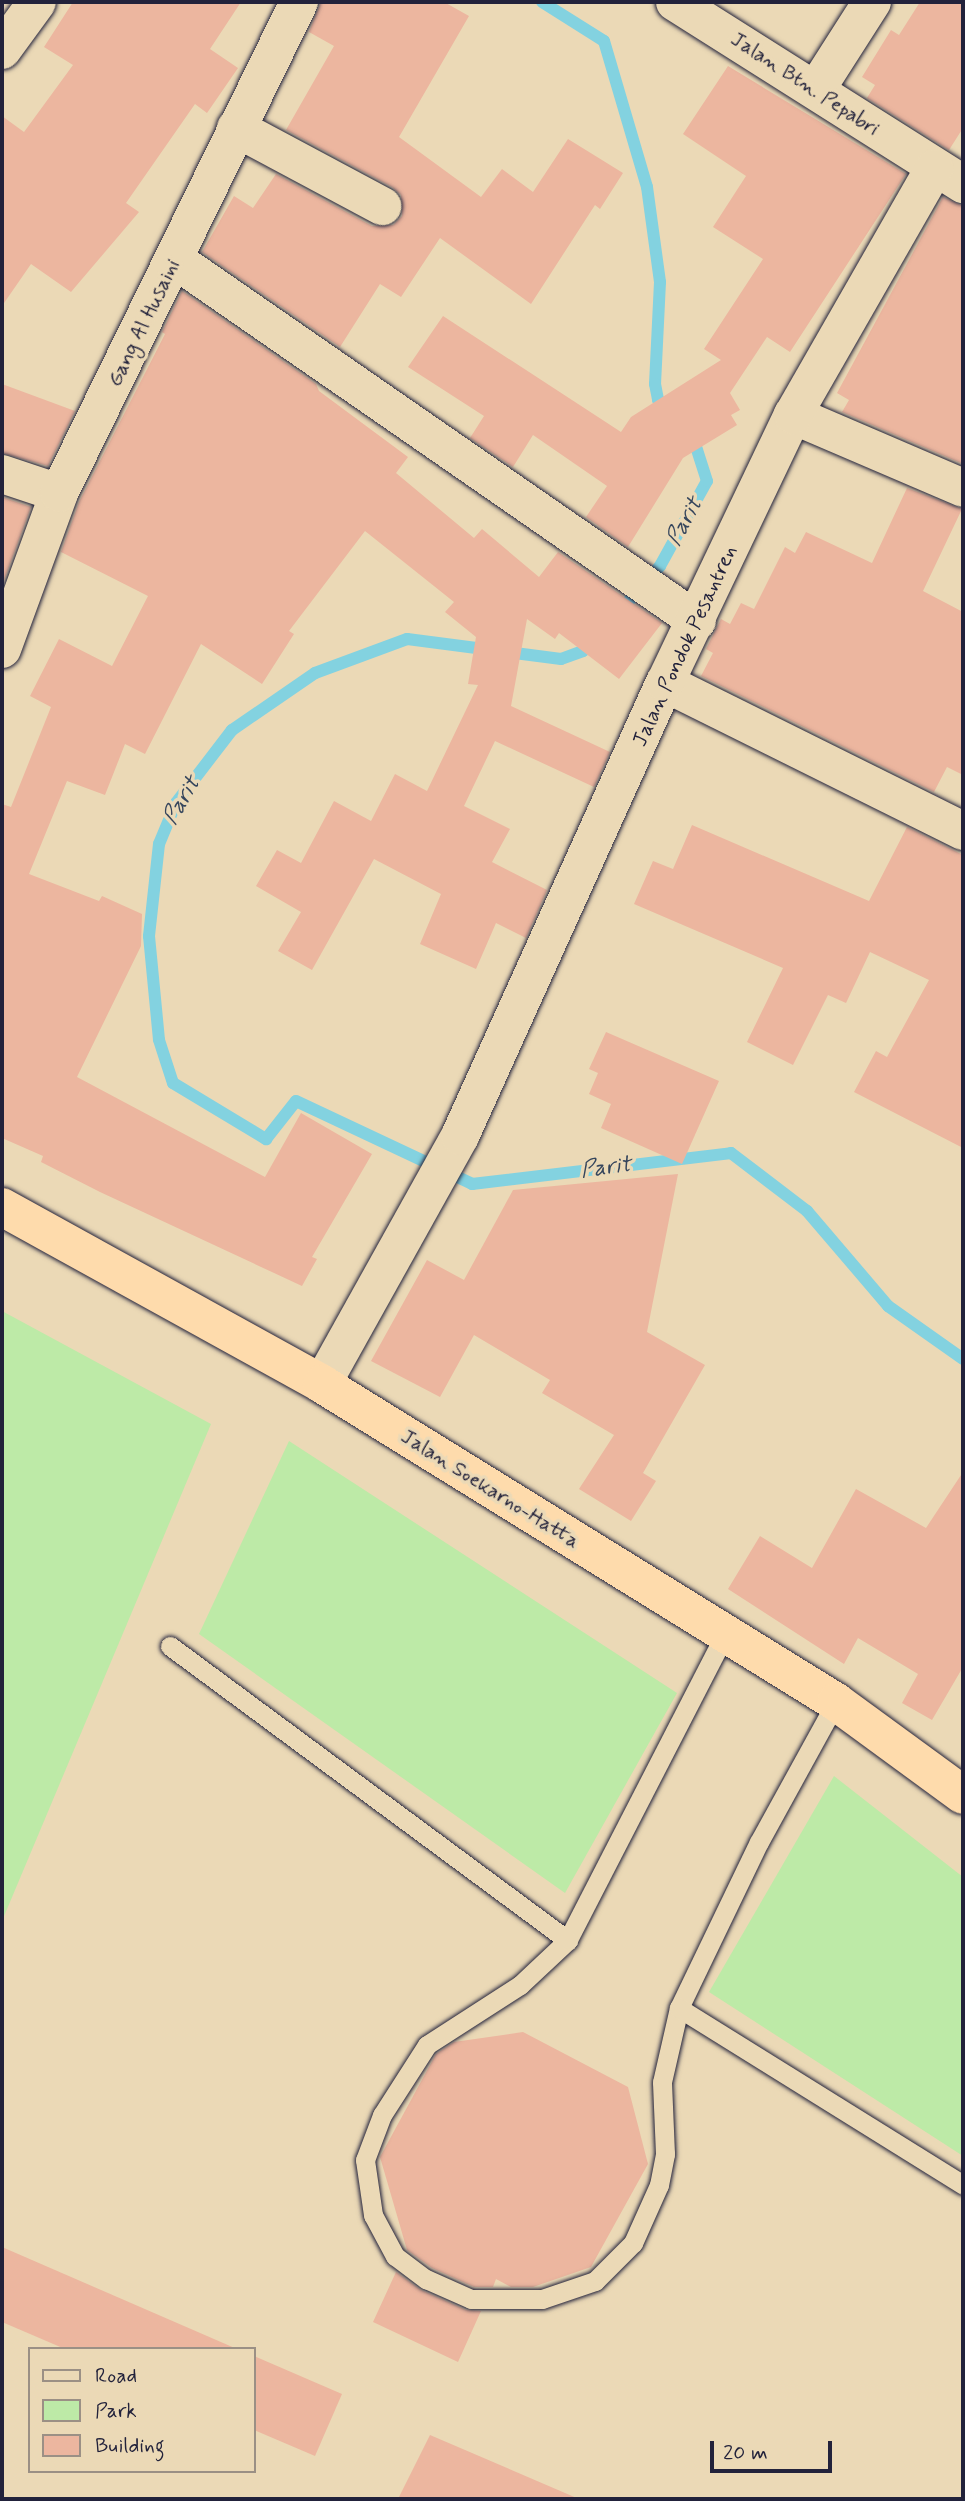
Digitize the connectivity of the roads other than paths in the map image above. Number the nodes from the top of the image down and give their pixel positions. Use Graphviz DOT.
graph roads {
  1 [pos="37,2"];
  2 [pos="299,2"];
  3 [pos="675,2"];
  4 [pos="872,2"];
  5 [pos="2,50"];
  6 [pos="817,88"];
  7 [pos="236,128"];
  8 [pos="949,176"];
  9 [pos="382,206"];
  10 [pos="174,259"];
  11 [pos="793,415"];
  12 [pos="2,474"];
  13 [pos="963,488"];
  14 [pos="59,493"];
  15 [pos="697,621"];
  16 [pos="2,649"];
  17 [pos="665,683"];
  18 [pos="963,831"];
  19 [pos="2,1207"];
  20 [pos="322,1384"];
  21 [pos="725,1634"];
  22 [pos="170,1646"];
  23 [pos="836,1702"];
  24 [pos="963,1795"];
  25 [pos="568,1940"];
  26 [pos="679,2008"];
  27 [pos="963,2185"];
  1 -- 5 [label="street"];
  2 -- 7 [label="street, Gang Al Husaini"];
  3 -- 6 [label="street, Jalan Btn. Pepabri"];
  4 -- 6 [label="street"];
  6 -- 8 [label="street, Jalan Btn. Pepabri"];
  7 -- 9 [label="street"];
  7 -- 10 [label="street, Gang Al Husaini"];
  8 -- 11 [label="street, Jalan Pondok Pesantren"];
  10 -- 14 [label="street, Gang Al Husaini"];
  10 -- 15 [label="street"];
  11 -- 13 [label="street"];
  11 -- 15 [label="street, Jalan Pondok Pesantren"];
  12 -- 14 [label="street"];
  14 -- 16 [label="street, Gang Al Husaini"];
  15 -- 17 [label="street, Jalan Pondok Pesantren"];
  17 -- 18 [label="street"];
  17 -- 20 [label="street, Jalan Pondok Pesantren"];
  19 -- 20 [label="highway, Jalan Soekarno-Hatta"];
  20 -- 21 [label="highway, Jalan Soekarno-Hatta"];
  21 -- 23 [label="highway, Jalan Soekarno-Hatta"];
  21 -- 25 [label="lane"];
  22 -- 25 [label="lane"];
  23 -- 24 [label="highway, Jalan Soekarno-Hatta"];
  23 -- 26 [label="lane"];
  25 -- 26 [label="lane"];
  26 -- 27 [label="lane"];
}
